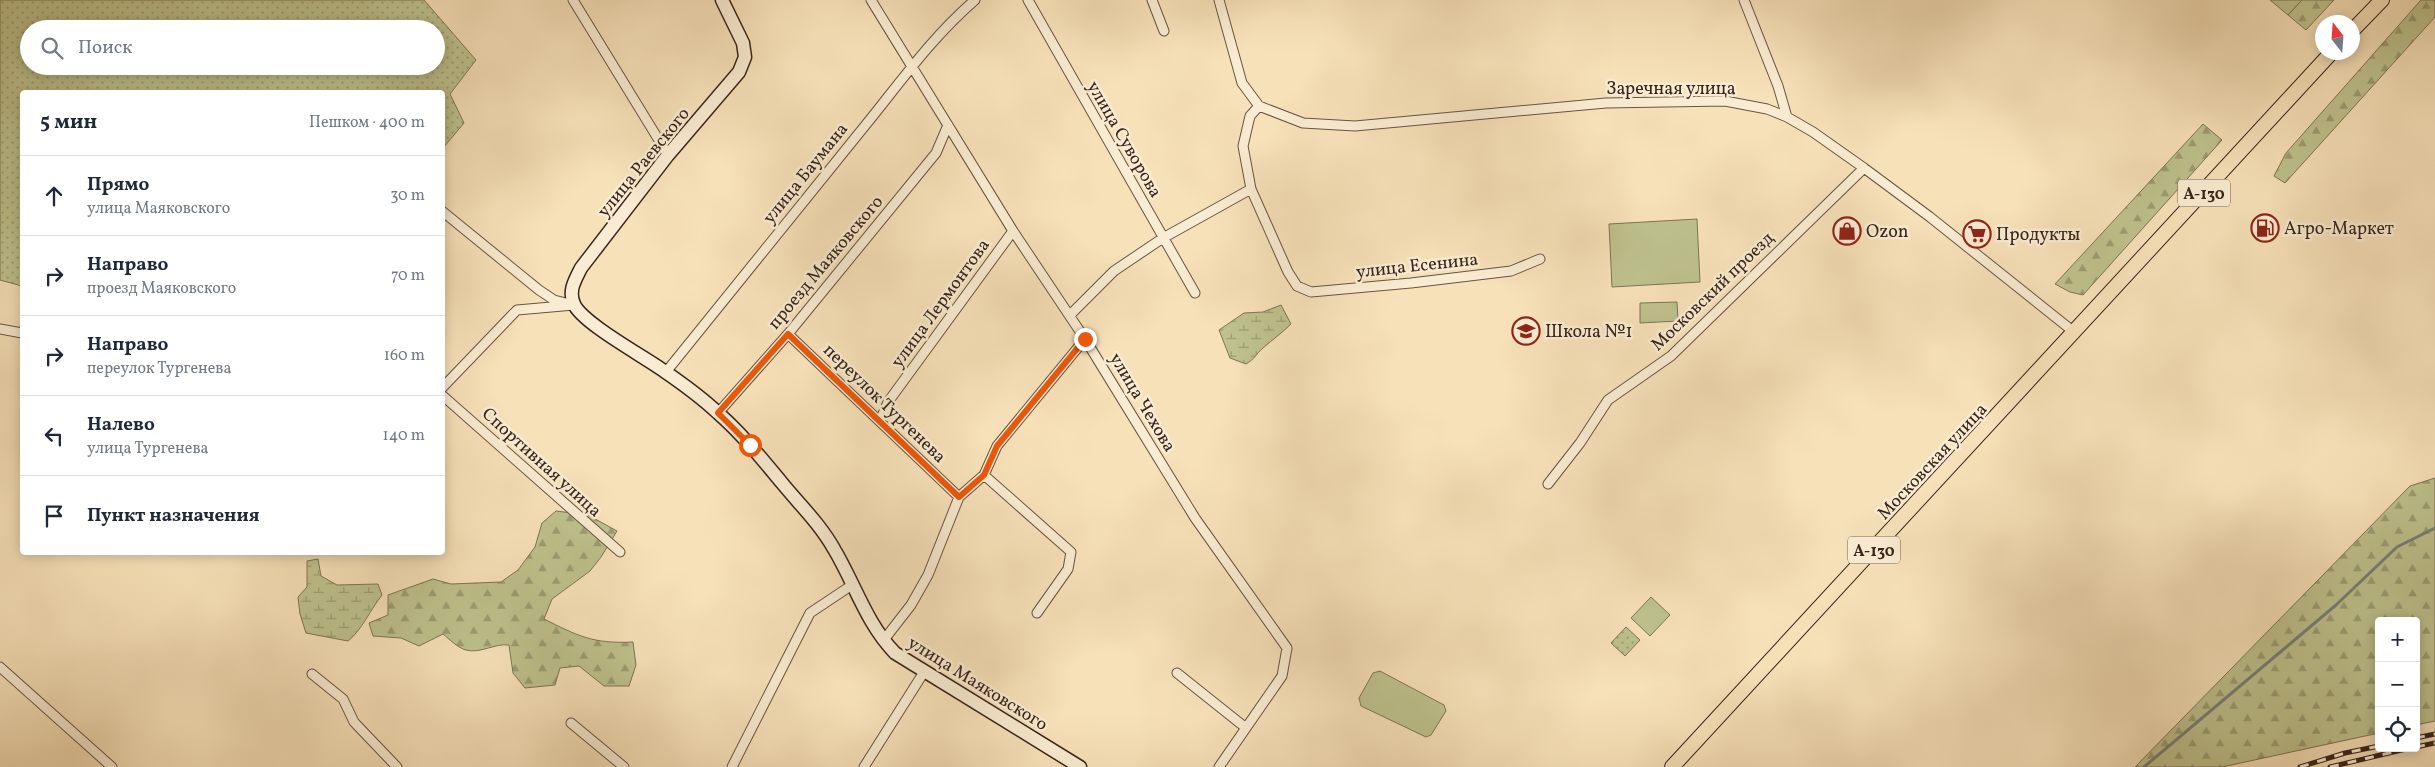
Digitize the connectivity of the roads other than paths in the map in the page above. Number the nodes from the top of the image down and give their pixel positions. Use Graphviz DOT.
graph roads {
  1 [pos="573,0"];
  2 [pos="722,0"];
  3 [pos="871,0"];
  4 [pos="975,0"];
  5 [pos="1028,0"];
  6 [pos="1152,0"];
  7 [pos="1219,0"];
  8 [pos="1744,0"];
  9 [pos="2382,0"];
  10 [pos="2360,23"];
  11 [pos="1164,31"];
  12 [pos="2325,60"];
  13 [pos="912,64"];
  14 [pos="1259,106"];
  15 [pos="1787,117"];
  16 [pos="948,125"];
  17 [pos="668,155"];
  18 [pos="1864,168"];
  19 [pos="1251,189"];
  20 [pos="445,213"];
  21 [pos="1013,231"];
  22 [pos="1163,238"];
  23 [pos="1540,259"];
  24 [pos="1195,293"];
  25 [pos="574,305"];
  26 [pos="1070,315"];
  27 [pos="0,330"];
  28 [pos="2074,332"];
  29 [pos="20,333"];
  30 [pos="788,334"];
  31 [pos="1085,339"];
  32 [pos="666,372"];
  33 [pos="445,385"];
  34 [pos="445,398"];
  35 [pos="718,413"];
  36 [pos="880,421"];
  37 [pos="984,475"];
  38 [pos="1548,484"];
  39 [pos="959,497"];
  40 [pos="620,552"];
  41 [pos="852,585"];
  42 [pos="1037,613"];
  43 [pos="883,641"];
  44 [pos="0,667"];
  45 [pos="924,672"];
  46 [pos="1177,673"];
  47 [pos="312,674"];
  48 [pos="571,723"];
  49 [pos="1246,728"];
  50 [pos="112,767"];
  51 [pos="397,767"];
  52 [pos="624,767"];
  53 [pos="732,767"];
  54 [pos="864,767"];
  55 [pos="1080,767"];
  56 [pos="1219,767"];
  57 [pos="1672,767"];
  1 -- 17 [label="street"];
  2 -- 17 [label="street, улица Раевского"];
  3 -- 13 [label="street, улица Чехова"];
  4 -- 13 [label="street, улица Баумана"];
  5 -- 22 [label="street, улица Суворова"];
  6 -- 11 [label="street"];
  7 -- 14 [label="street"];
  8 -- 15 [label="street"];
  9 -- 10 [label="main road"];
  12 -- 28 [label="main road, А-130"];
  13 -- 16 [label="street, улица Чехова"];
  13 -- 32 [label="street, улица Баумана"];
  14 -- 15 [label="street, Заречная улица"];
  14 -- 19 [label="street"];
  15 -- 18 [label="street, Заречная улица"];
  16 -- 21 [label="street, улица Чехова"];
  16 -- 30 [label="street, проезд Маяковского"];
  17 -- 25 [label="street, улица Раевского"];
  18 -- 28 [label="street, Заречная улица"];
  18 -- 38 [label="street, Московский проезд"];
  19 -- 22 [label="street"];
  19 -- 23 [label="street, улица Есенина"];
  20 -- 25 [label="street, улица Маяковского"];
  21 -- 26 [label="street, улица Чехова"];
  21 -- 36 [label="street, улица Лермонтова"];
  22 -- 24 [label="street, улица Суворова"];
  22 -- 26 [label="street"];
  25 -- 32 [label="street, улица Маяковского"];
  25 -- 33 [label="street"];
  26 -- 31 [label="street, улица Чехова"];
  27 -- 29 [label="street"];
  28 -- 57 [label="main road, Московская улица / А-130"];
  30 -- 35 [label="street, проезд Маяковского"];
  30 -- 36 [label="street, переулок Тургенева"];
  31 -- 37 [label="street"];
  31 -- 49 [label="street, улица Чехова"];
  32 -- 35 [label="street, улица Маяковского"];
  34 -- 40 [label="street, Спортивная улица"];
  35 -- 41 [label="street, улица Маяковского"];
  36 -- 39 [label="street, переулок Тургенева"];
  37 -- 39 [label="street"];
  37 -- 42 [label="street"];
  39 -- 43 [label="street"];
  41 -- 43 [label="street, улица Маяковского"];
  41 -- 53 [label="street"];
  43 -- 45 [label="street, улица Маяковского"];
  44 -- 50 [label="street"];
  45 -- 54 [label="street"];
  45 -- 55 [label="street, улица Маяковского"];
  46 -- 49 [label="street"];
  47 -- 51 [label="street"];
  48 -- 52 [label="street"];
  49 -- 56 [label="street, улица Чехова"];
}
